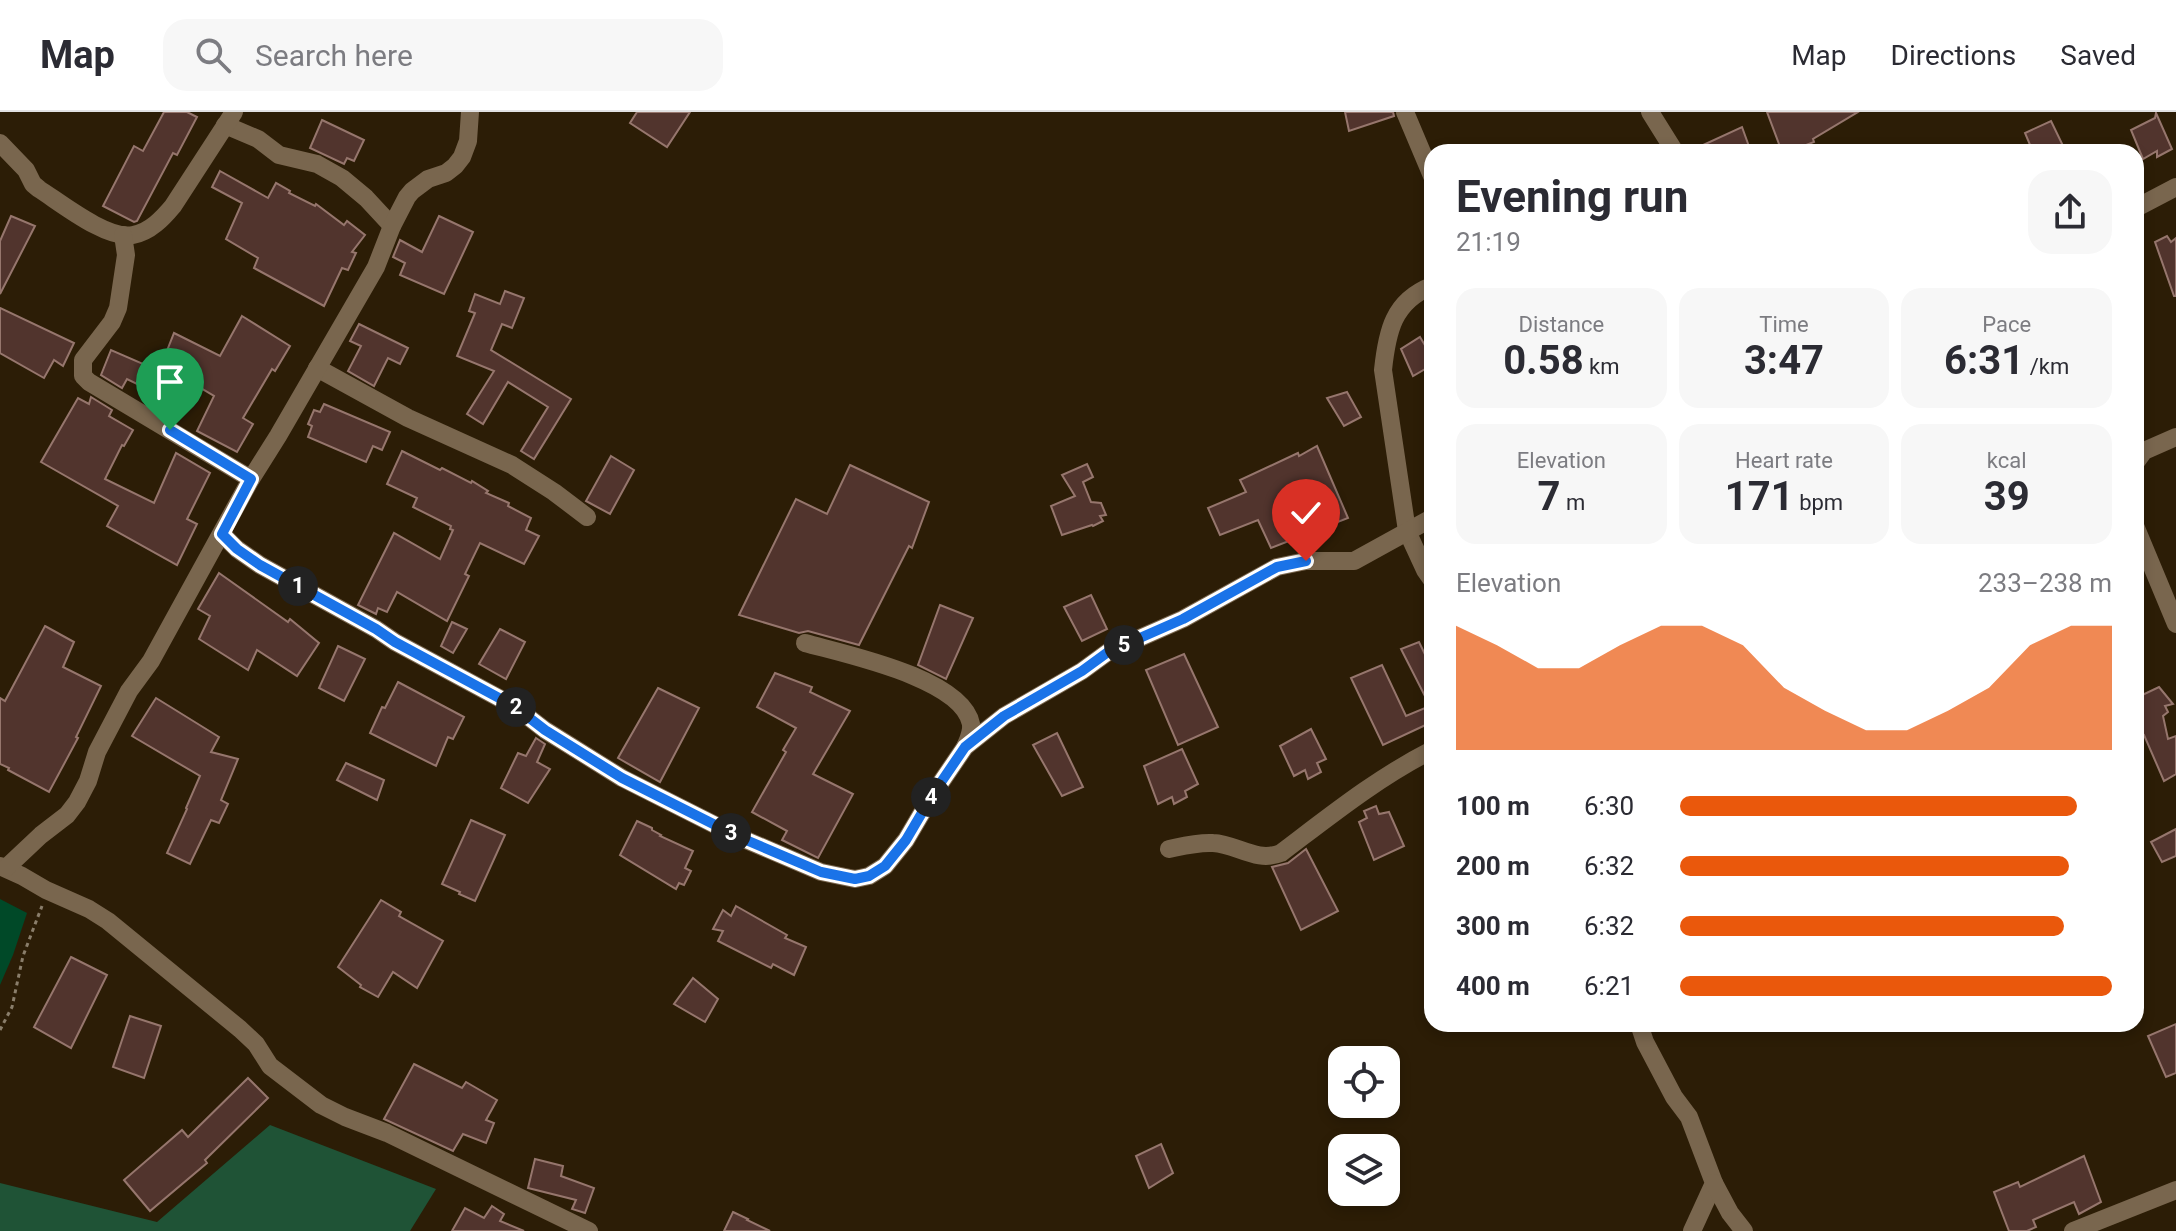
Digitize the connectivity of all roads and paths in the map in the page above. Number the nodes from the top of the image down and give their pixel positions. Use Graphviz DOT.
graph roads {
  1 [pos="470,112"];
  2 [pos="1405,112"];
  3 [pos="1650,112"];
  4 [pos="229,118"];
  5 [pos="0,143"];
  6 [pos="1670,144"];
  7 [pos="1424,157"];
  8 [pos="2176,187"];
  9 [pos="2144,204"];
  10 [pos="392,226"];
  11 [pos="123,235"];
  12 [pos="1424,291"];
  13 [pos="317,368"];
  14 [pos="2176,437"];
  15 [pos="2144,451"];
  16 [pos="251,479"];
  17 [pos="587,517"];
  18 [pos="1424,522"];
  19 [pos="1407,531"];
  20 [pos="222,534"];
  21 [pos="2144,547"];
  22 [pos="1424,568"];
  23 [pos="2176,624"];
  24 [pos="805,643"];
  25 [pos="965,747"];
  26 [pos="1424,754"];
  27 [pos="1169,849"];
  28 [pos="3,867"];
  29 [pos="46,890"];
  30 [pos="0,1030"];
  31 [pos="1642,1032"];
  32 [pos="1714,1183"];
  33 [pos="2176,1190"];
  34 [pos="589,1231"];
  35 [pos="1692,1231"];
  36 [pos="1744,1231"];
  37 [pos="2073,1231"];
  1 -- 10 [label="street"];
  2 -- 7 [label="street"];
  3 -- 6 [label="street"];
  4 -- 10 [label="street"];
  4 -- 11 [label="street"];
  5 -- 11 [label="street"];
  8 -- 9 [label="street"];
  10 -- 13 [label="street"];
  11 -- 16 [label="street"];
  12 -- 19 [label="street"];
  13 -- 16 [label="street"];
  13 -- 17 [label="street"];
  14 -- 15 [label="street"];
  16 -- 20 [label="street"];
  18 -- 19 [label="street"];
  19 -- 22 [label="street"];
  19 -- 25 [label="street"];
  20 -- 25 [label="street"];
  20 -- 28 [label="street"];
  21 -- 23 [label="street"];
  24 -- 25 [label="street"];
  26 -- 27 [label="street"];
  28 -- 29 [label="street"];
  29 -- 30 [label="path"];
  29 -- 34 [label="street"];
  31 -- 32 [label="street"];
  32 -- 35 [label="street"];
  32 -- 36 [label="street"];
  33 -- 37 [label="street"];
}
